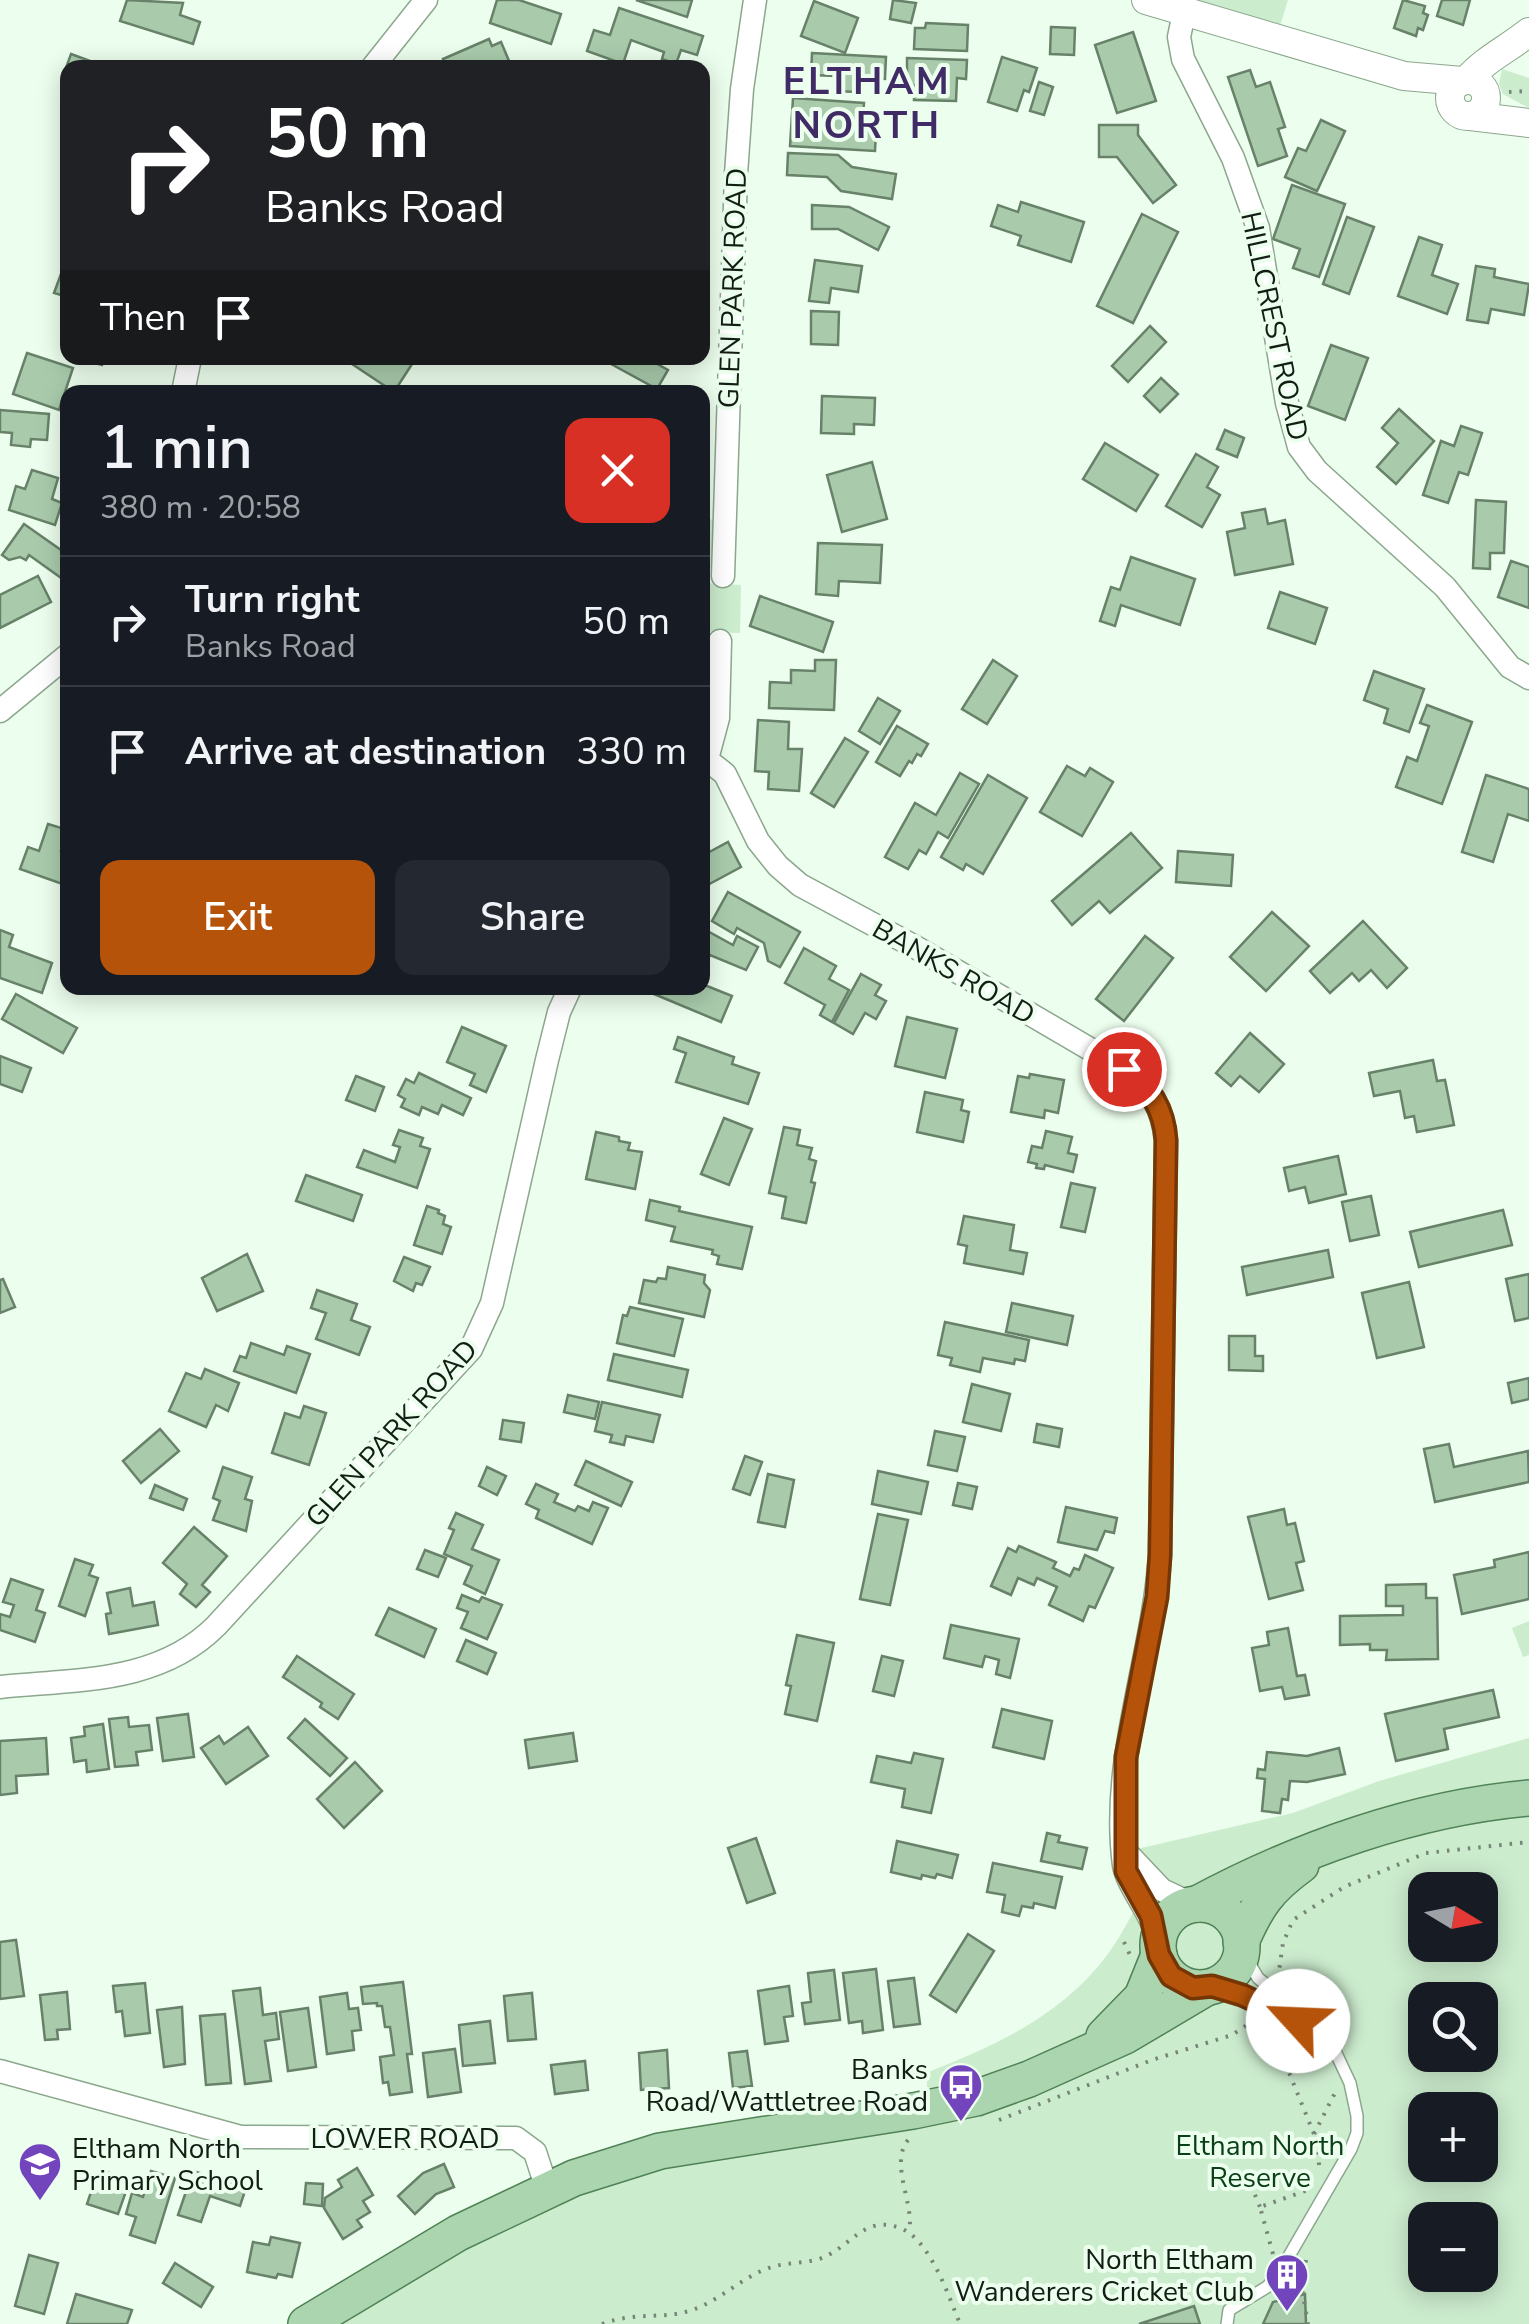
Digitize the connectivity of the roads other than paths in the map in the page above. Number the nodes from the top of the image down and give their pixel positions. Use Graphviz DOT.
graph roads {
  1 [pos="426,0"];
  2 [pos="754,0"];
  3 [pos="1146,0"];
  4 [pos="1184,13"];
  5 [pos="1519,40"];
  6 [pos="378,60"];
  7 [pos="1476,96"];
  8 [pos="1529,116"];
  9 [pos="1529,123"];
  10 [pos="723,576"];
  11 [pos="720,641"];
  12 [pos="60,662"];
  13 [pos="1529,678"];
  14 [pos="0,711"];
  15 [pos="710,744"];
  16 [pos="710,766"];
  17 [pos="567,995"];
  18 [pos="0,1687"];
  19 [pos="1518,1795"];
  20 [pos="1125,1850"];
  21 [pos="1317,1852"];
  22 [pos="1195,1904"];
  23 [pos="1241,1945"];
  24 [pos="1158,1948"];
  25 [pos="1209,1987"];
  26 [pos="1314,2028"];
  27 [pos="1093,2048"];
  28 [pos="0,2071"];
  29 [pos="547,2189"];
  30 [pos="306,2324"];
  31 [pos="1227,2324"];
  1 -- 6 [label="street"];
  2 -- 10 [label="street, GLEN PARK ROAD"];
  3 -- 4 [label="street"];
  4 -- 7 [label="street"];
  4 -- 13 [label="street, HILLCREST ROAD"];
  5 -- 7 [label="street"];
  7 -- 8 [label="street"];
  7 -- 9 [label="street"];
  11 -- 15 [label="street"];
  12 -- 14 [label="street"];
  16 -- 20 [label="street, BANKS ROAD"];
  17 -- 18 [label="street, GLEN PARK ROAD"];
  19 -- 21 [label="main road"];
  20 -- 22 [label="street"];
  20 -- 24 [label="street, BANKS ROAD"];
  21 -- 22 [label="main road"];
  21 -- 23 [label="main road"];
  22 -- 23 [label="main road"];
  22 -- 24 [label="main road"];
  23 -- 25 [label="main road"];
  23 -- 26 [label="lane"];
  24 -- 25 [label="main road"];
  24 -- 27 [label="main road"];
  25 -- 26 [label="lane"];
  25 -- 27 [label="main road"];
  26 -- 31 [label="lane"];
  27 -- 29 [label="main road"];
  28 -- 29 [label="street, LOWER ROAD"];
  29 -- 30 [label="main road"];
}
